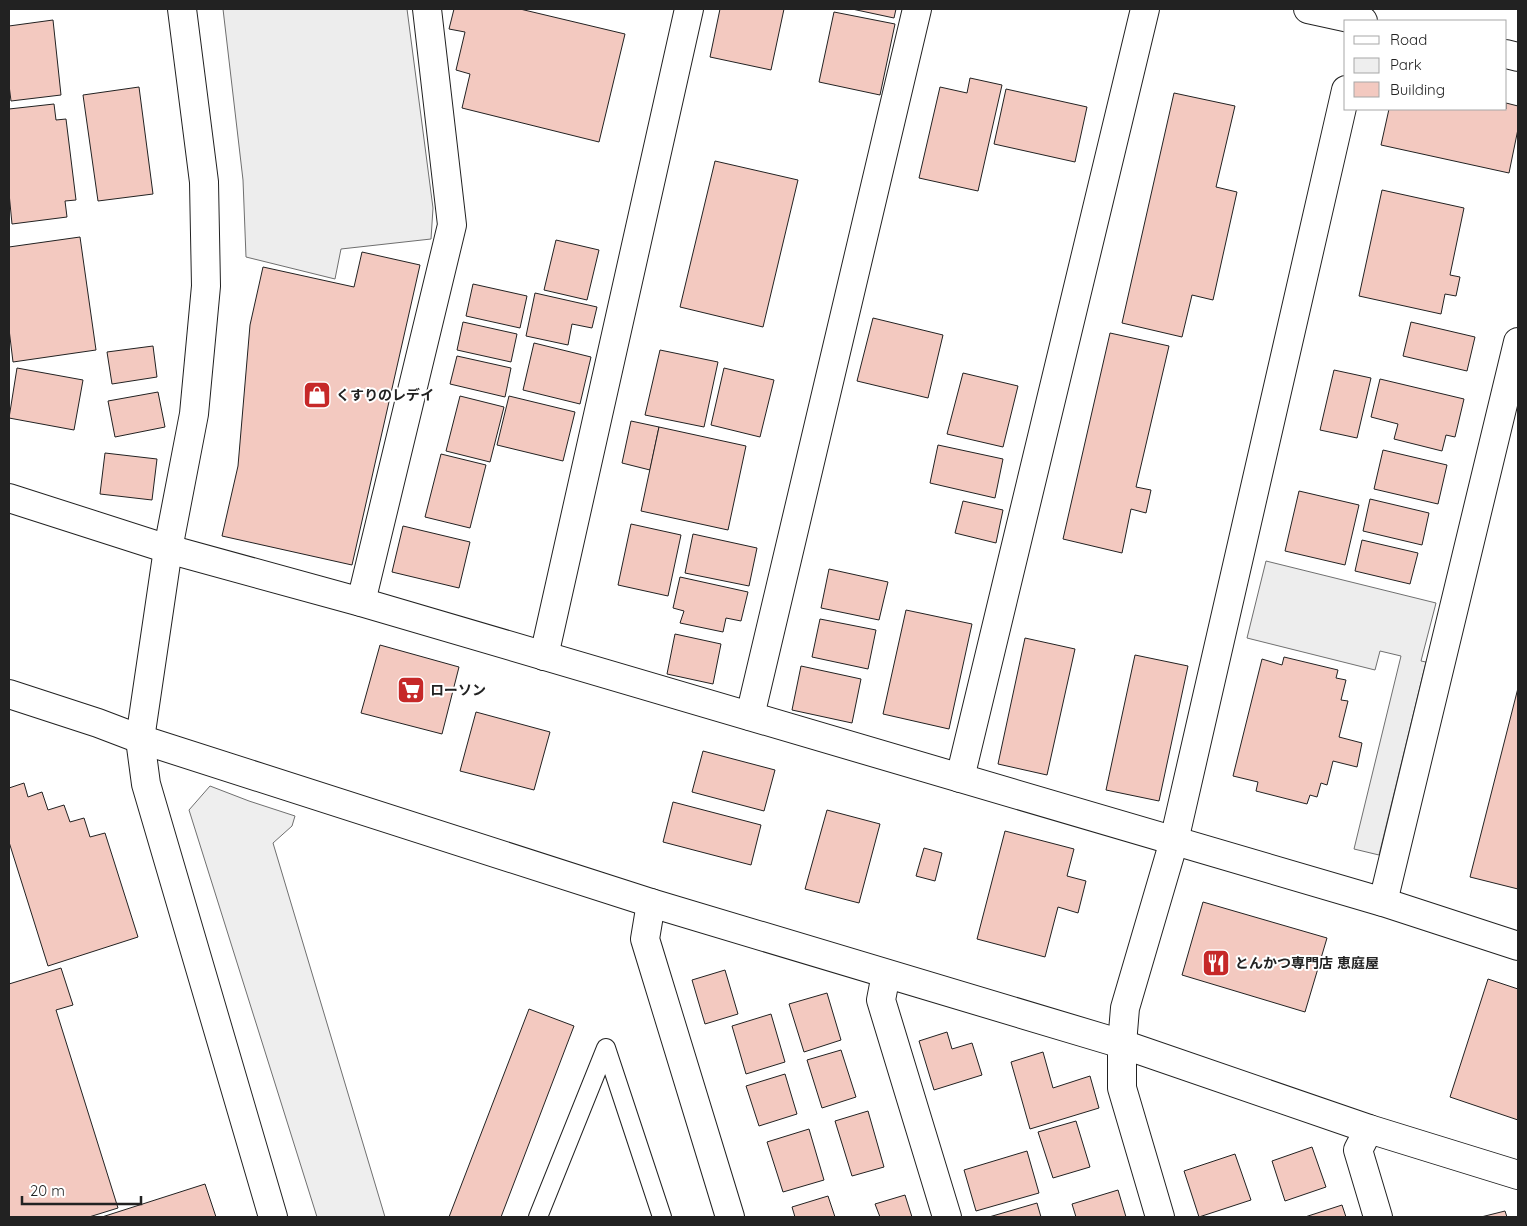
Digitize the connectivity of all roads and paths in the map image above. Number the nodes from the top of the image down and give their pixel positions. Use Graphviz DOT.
graph roads {
  1 [pos="182,9"];
  2 [pos="427,9"];
  3 [pos="689,9"];
  4 [pos="917,9"];
  5 [pos="1145,9"];
  6 [pos="1308,9"];
  7 [pos="1358,20"];
  8 [pos="1344,99"];
  9 [pos="1518,342"];
  10 [pos="9,498"];
  11 [pos="168,549"];
  12 [pos="361,602"];
  13 [pos="544,656"];
  14 [pos="9,694"];
  15 [pos="750,716"];
  16 [pos="140,739"];
  17 [pos="960,778"];
  18 [pos="1174,840"];
  19 [pos="651,902"];
  20 [pos="1383,902"];
  21 [pos="1518,946"];
  22 [pos="886,974"];
  23 [pos="1122,1044"];
  24 [pos="1369,1129"];
  25 [pos="1518,1176"];
  26 [pos="273,1217"];
  27 [pos="538,1217"];
  28 [pos="662,1217"];
  29 [pos="730,1217"];
  30 [pos="947,1217"];
  31 [pos="1160,1217"];
  32 [pos="1378,1217"];
  1 -- 11 [label="street"];
  2 -- 12 [label="street"];
  3 -- 13 [label="street"];
  4 -- 15 [label="street"];
  5 -- 17 [label="street"];
  6 -- 7 [label="street"];
  8 -- 18 [label="street"];
  9 -- 20 [label="street"];
  10 -- 11 [label="street"];
  11 -- 12 [label="street"];
  11 -- 16 [label="street"];
  12 -- 13 [label="street"];
  13 -- 15 [label="street"];
  14 -- 16 [label="street"];
  15 -- 17 [label="street"];
  16 -- 19 [label="street"];
  16 -- 26 [label="street"];
  17 -- 18 [label="street"];
  18 -- 20 [label="street"];
  18 -- 23 [label="street"];
  19 -- 22 [label="street"];
  19 -- 29 [label="street"];
  20 -- 21 [label="street"];
  22 -- 23 [label="street"];
  22 -- 30 [label="street"];
  23 -- 24 [label="street"];
  23 -- 31 [label="street"];
  24 -- 25 [label="street"];
  24 -- 32 [label="street"];
  27 -- 28 [label="lane"];
}
